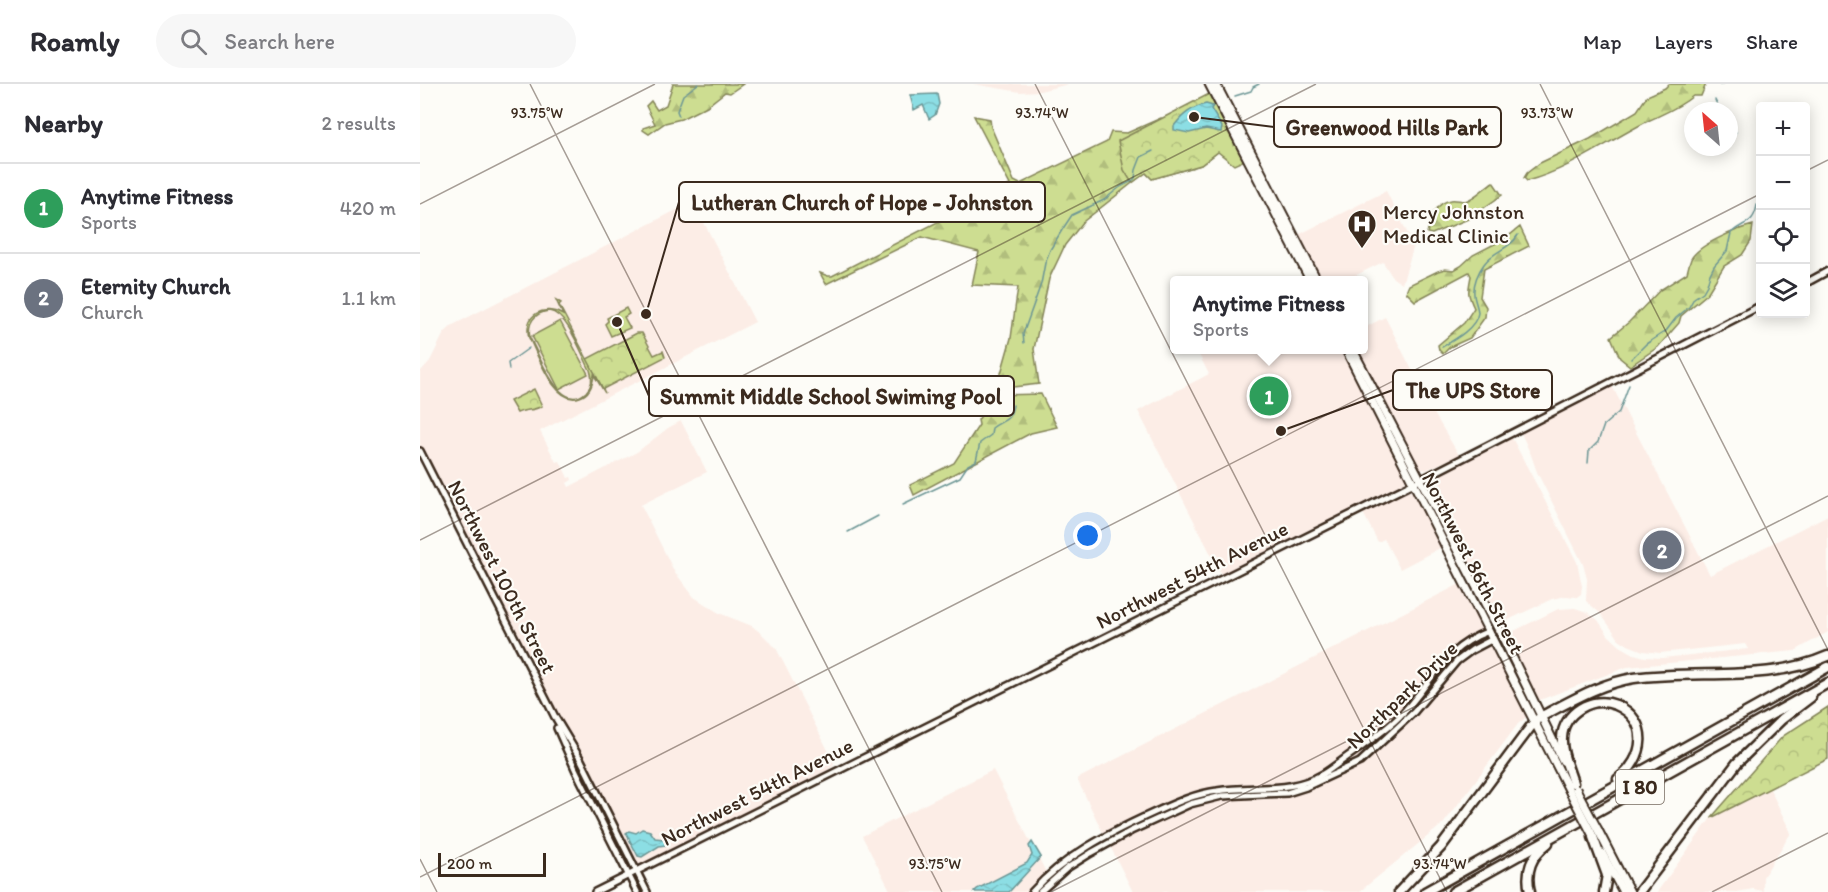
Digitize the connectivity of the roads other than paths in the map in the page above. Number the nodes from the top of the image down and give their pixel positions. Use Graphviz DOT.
graph roads {
  1 [pos="1209,84"];
  2 [pos="1216,84"];
  3 [pos="1828,271"];
  4 [pos="1308,276"];
  5 [pos="1315,276"];
  6 [pos="1810,281"];
  7 [pos="1756,309"];
  8 [pos="1348,354"];
  9 [pos="1355,354"];
  10 [pos="420,451"];
  11 [pos="1417,481"];
  12 [pos="1490,631"];
  13 [pos="1494,639"];
  14 [pos="1828,656"];
  15 [pos="1828,667"];
  16 [pos="1828,684"];
  17 [pos="555,717"];
  18 [pos="1538,718"];
  19 [pos="1573,788"];
  20 [pos="1577,807"];
  21 [pos="1603,808"];
  22 [pos="1594,834"];
  23 [pos="637,872"];
  24 [pos="629,875"];
  25 [pos="596,892"];
  26 [pos="637,892"];
  27 [pos="647,892"];
  28 [pos="1032,892"];
  29 [pos="1040,892"];
  30 [pos="1399,892"];
  31 [pos="1425,892"];
  32 [pos="1453,892"];
  33 [pos="1530,892"];
  34 [pos="1604,892"];
  35 [pos="1623,892"];
  36 [pos="1630,892"];
  37 [pos="1640,892"];
  1 -- 4 [label="main road"];
  2 -- 5 [label="main road"];
  3 -- 6 [label="street"];
  7 -- 11 [label="street, Northwest 54th Avenue"];
  8 -- 11 [label="main road, Northwest 86th Street"];
  9 -- 11 [label="main road, Northwest 86th Street"];
  10 -- 17 [label="street, Northwest 100th Street"];
  11 -- 12 [label="main road, Northwest 86th Street"];
  11 -- 18 [label="main road, Northwest 86th Street"];
  11 -- 23 [label="street, Northwest 54th Avenue"];
  12 -- 13 [label="main road, Northwest 86th Street"];
  12 -- 28 [label="street, Northpark Drive"];
  13 -- 18 [label="main road, Northwest 86th Street"];
  13 -- 29 [label="street, Northpark Drive"];
  14 -- 18 [label="highway"];
  15 -- 20 [label="highway"];
  16 -- 21 [label="highway, I 80"];
  16 -- 37 [label="highway"];
  17 -- 23 [label="street, Northwest 100th Street"];
  17 -- 24 [label="street, Northwest 100th Street"];
  18 -- 19 [label="main road, Northwest 86th Street"];
  18 -- 30 [label="highway"];
  19 -- 20 [label="highway"];
  19 -- 22 [label="main road, Northwest 86th Street, bridge"];
  20 -- 31 [label="highway"];
  21 -- 32 [label="highway, I 80"];
  21 -- 33 [label="highway"];
  22 -- 34 [label="highway"];
  22 -- 35 [label="main road"];
  22 -- 36 [label="main road"];
  23 -- 24 [label="street, Northwest 54th Avenue"];
  23 -- 27 [label="street, Northwest 100th Street"];
  24 -- 25 [label="street, Northwest 54th Avenue"];
  24 -- 26 [label="street, Northwest 100th Street"];
}
